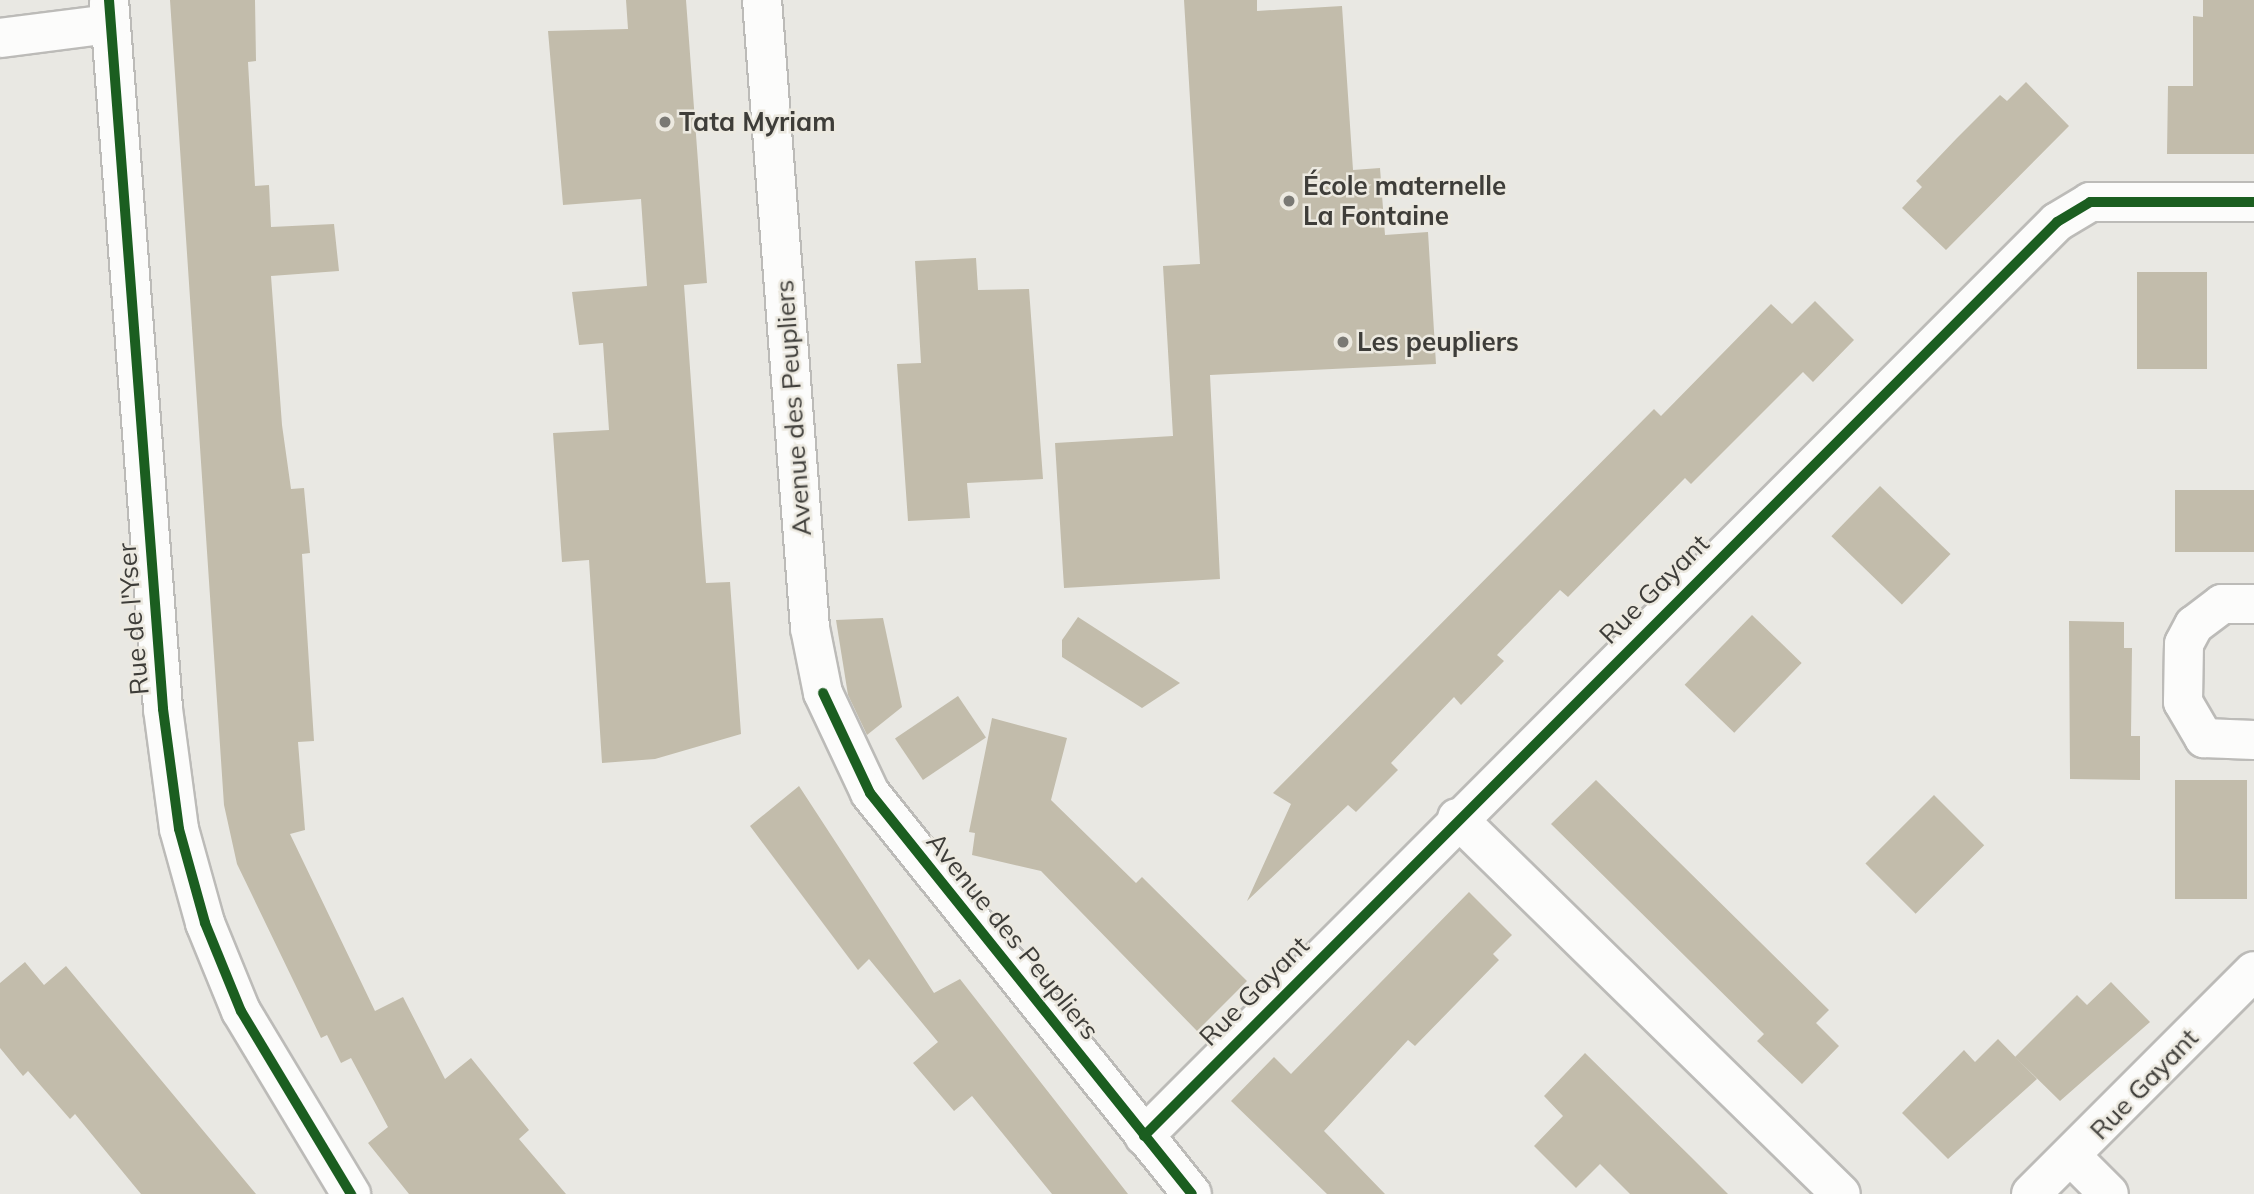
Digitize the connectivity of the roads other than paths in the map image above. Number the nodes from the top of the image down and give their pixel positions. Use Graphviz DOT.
graph roads {
  1 [pos="762,0"];
  2 [pos="109,12"];
  3 [pos="0,38"];
  4 [pos="2254,202"];
  5 [pos="2254,604"];
  6 [pos="2254,740"];
  7 [pos="1457,818"];
  8 [pos="2254,971"];
  9 [pos="1144,1136"];
  10 [pos="2072,1157"];
  11 [pos="351,1194"];
  12 [pos="1192,1194"];
  13 [pos="1841,1194"];
  14 [pos="2031,1194"];
  15 [pos="2109,1194"];
  1 -- 9 [label="street, Avenue des Peupliers"];
  2 -- 3 [label="street"];
  2 -- 11 [label="street, Rue de l'Yser"];
  4 -- 7 [label="street, Rue Gayant"];
  5 -- 6 [label="street"];
  7 -- 9 [label="street, Rue Gayant"];
  7 -- 13 [label="street"];
  8 -- 10 [label="street, Rue Gayant"];
  9 -- 12 [label="street, Avenue des Peupliers"];
  10 -- 14 [label="street, Rue Gayant"];
  10 -- 15 [label="street"];
}
